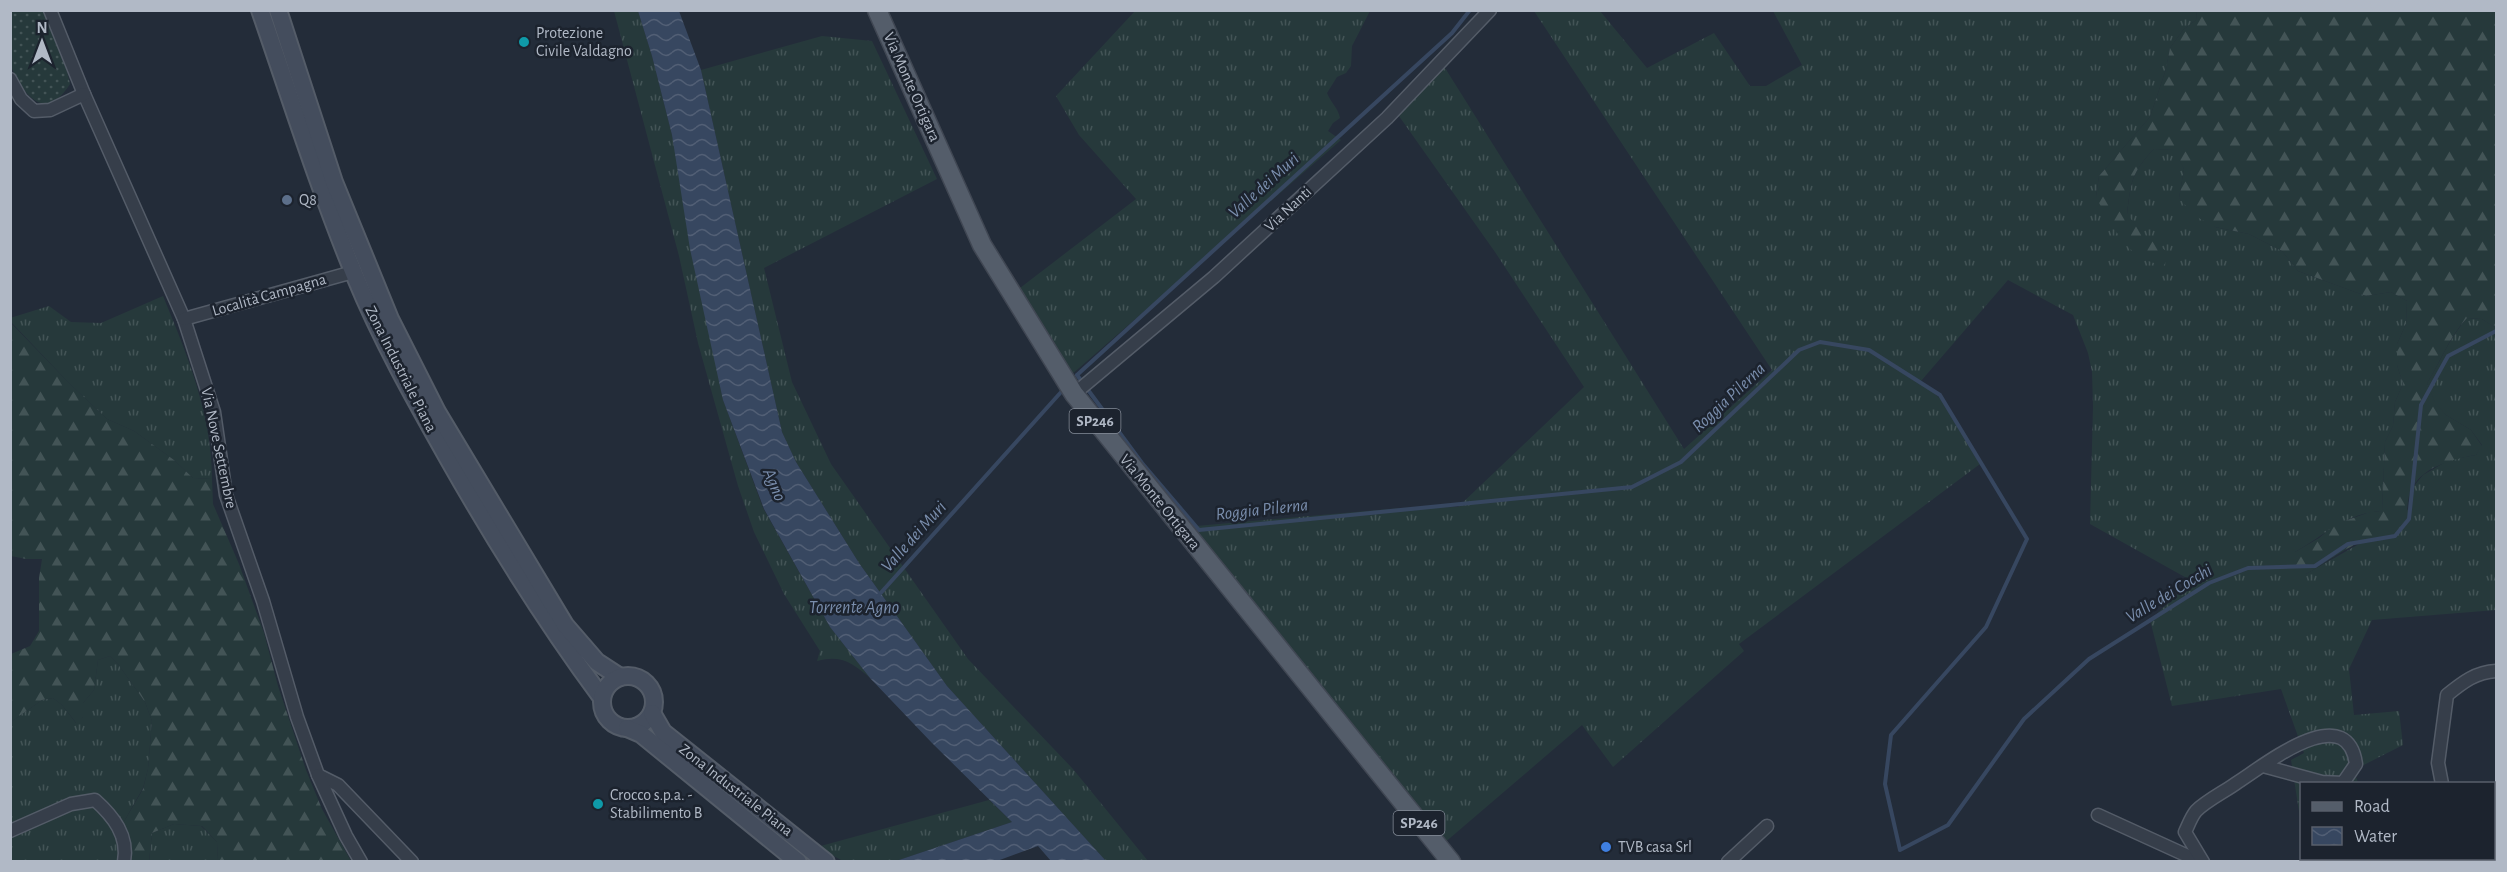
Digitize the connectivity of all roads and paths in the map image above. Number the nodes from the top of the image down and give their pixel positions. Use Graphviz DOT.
graph roads {
  1 [pos="50,10"];
  2 [pos="260,10"];
  3 [pos="278,10"];
  4 [pos="877,10"];
  5 [pos="1490,10"];
  6 [pos="10,79"];
  7 [pos="84,94"];
  8 [pos="353,272"];
  9 [pos="184,319"];
  10 [pos="1074,394"];
  11 [pos="2496,671"];
  12 [pos="620,677"];
  13 [pos="602,698"];
  14 [pos="652,713"];
  15 [pos="627,728"];
  16 [pos="2263,765"];
  17 [pos="318,775"];
  18 [pos="2336,782"];
  19 [pos="2344,782"];
  20 [pos="2442,782"];
  21 [pos="2098,815"];
  22 [pos="1767,825"];
  23 [pos="10,831"];
  24 [pos="124,861"];
  25 [pos="361,861"];
  26 [pos="412,861"];
  27 [pos="798,861"];
  28 [pos="826,861"];
  29 [pos="1451,861"];
  30 [pos="1728,861"];
  31 [pos="2202,861"];
  1 -- 7 [label="street, Via Nove Settembre"];
  2 -- 8 [label="main road, Zona Industriale Piana"];
  3 -- 12 [label="main road, Zona Industriale Piana"];
  4 -- 10 [label="main road, Via Monte Ortigara / SP246"];
  5 -- 10 [label="street, Via Nanti"];
  6 -- 7 [label="street"];
  7 -- 9 [label="street, Via Nove Settembre"];
  8 -- 9 [label="street, Località Campagna"];
  8 -- 13 [label="main road, Zona Industriale Piana"];
  9 -- 17 [label="street, Via Nove Settembre"];
  10 -- 29 [label="main road, Via Monte Ortigara / SP246"];
  11 -- 20 [label="street"];
  12 -- 13 [label="main road"];
  12 -- 14 [label="main road"];
  13 -- 15 [label="main road"];
  14 -- 15 [label="main road"];
  14 -- 28 [label="main road, Zona Industriale Piana"];
  15 -- 27 [label="main road, Zona Industriale Piana"];
  16 -- 18 [label="street"];
  16 -- 19 [label="street"];
  16 -- 31 [label="street"];
  17 -- 25 [label="street, Via Nove Settembre"];
  17 -- 26 [label="street"];
  21 -- 31 [label="street"];
  22 -- 30 [label="street"];
  23 -- 24 [label="street"];
}
